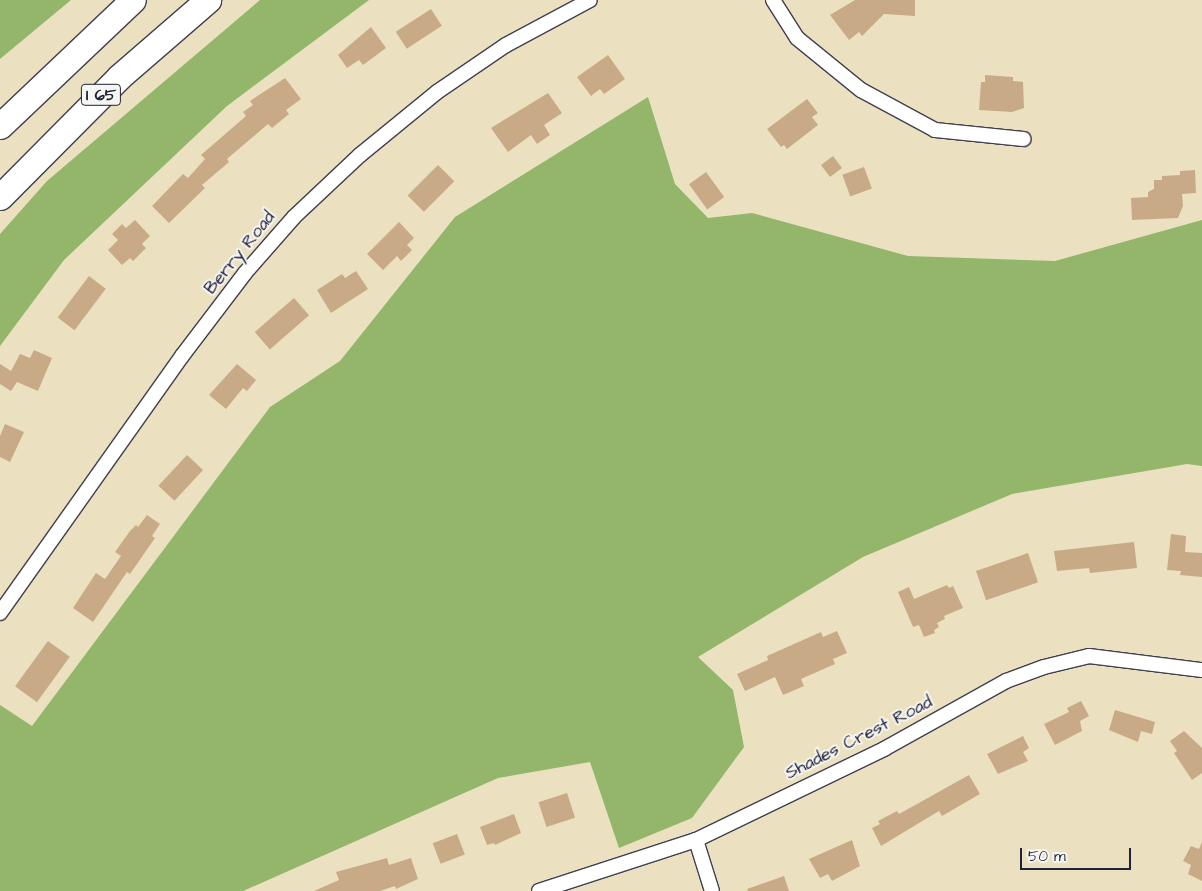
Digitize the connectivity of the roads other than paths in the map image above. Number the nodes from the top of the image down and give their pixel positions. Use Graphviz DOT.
graph roads {
  1 [pos="133,0"];
  2 [pos="208,0"];
  3 [pos="590,0"];
  4 [pos="773,0"];
  5 [pos="0,126"];
  6 [pos="1024,139"];
  7 [pos="0,197"];
  8 [pos="0,613"];
  9 [pos="1200,672"];
  10 [pos="696,840"];
  11 [pos="539,891"];
  12 [pos="712,891"];
  1 -- 5 [label="highway, I 65"];
  2 -- 7 [label="highway, I 65"];
  3 -- 8 [label="street, Berry Road"];
  4 -- 6 [label="street"];
  9 -- 10 [label="street, Shades Crest Road"];
  10 -- 11 [label="street, Shades Crest Road"];
  10 -- 12 [label="street"];
}
